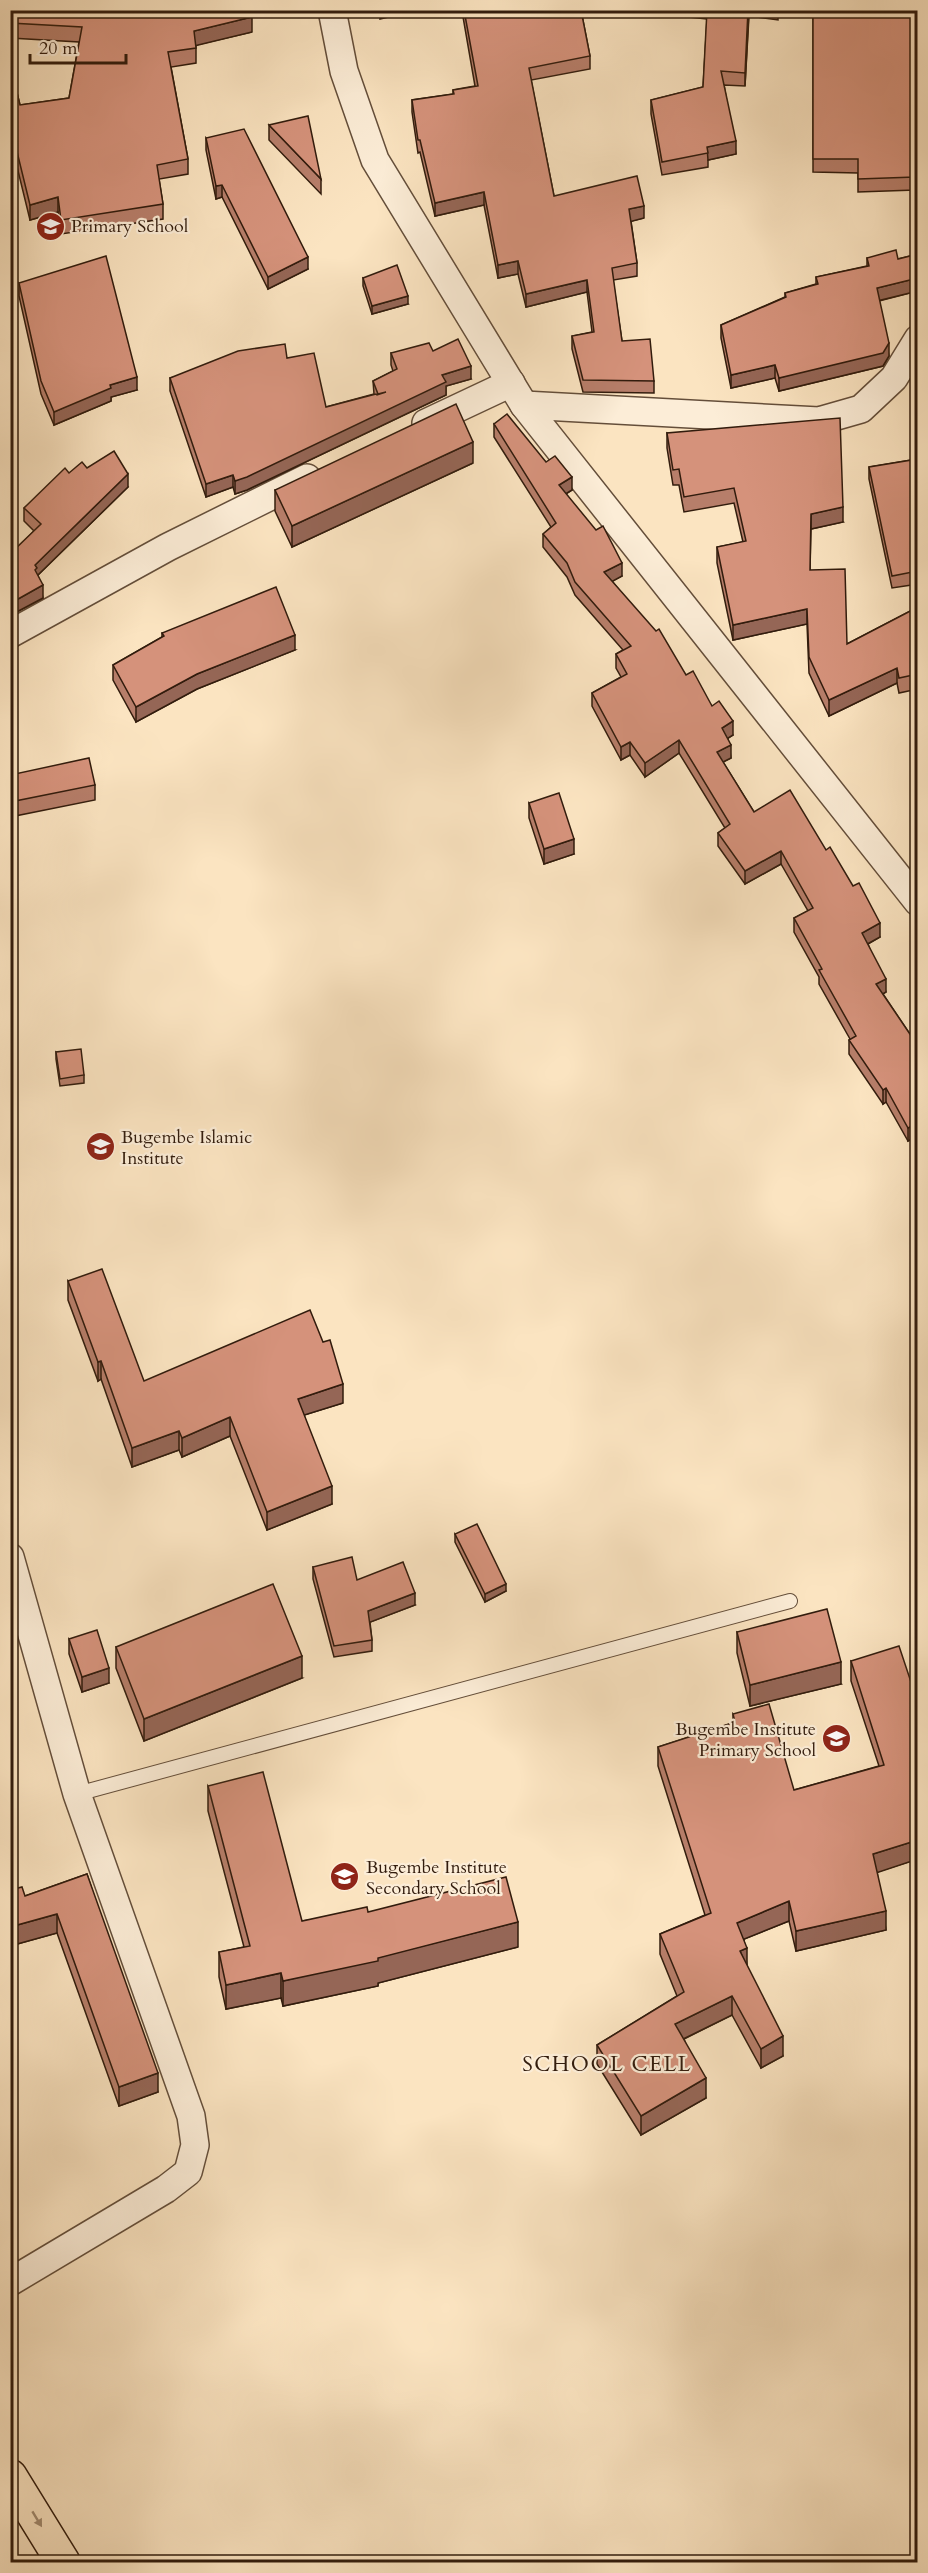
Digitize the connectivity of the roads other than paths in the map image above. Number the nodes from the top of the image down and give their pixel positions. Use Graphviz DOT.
graph roads {
  1 [pos="332,10"];
  2 [pos="918,339"];
  3 [pos="517,394"];
  4 [pos="406,431"];
  5 [pos="334,465"];
  6 [pos="10,634"];
  7 [pos="918,902"];
  8 [pos="10,1557"];
  9 [pos="790,1600"];
  10 [pos="77,1794"];
  11 [pos="10,2282"];
  12 [pos="10,2476"];
  13 [pos="63,2562"];
  1 -- 3 [label="street"];
  2 -- 3 [label="street"];
  3 -- 4 [label="street"];
  3 -- 7 [label="street"];
  5 -- 6 [label="street"];
  8 -- 10 [label="street"];
  9 -- 10 [label="lane"];
  10 -- 11 [label="street"];
  12 -- 13 [label="highway, one-way"];
}
